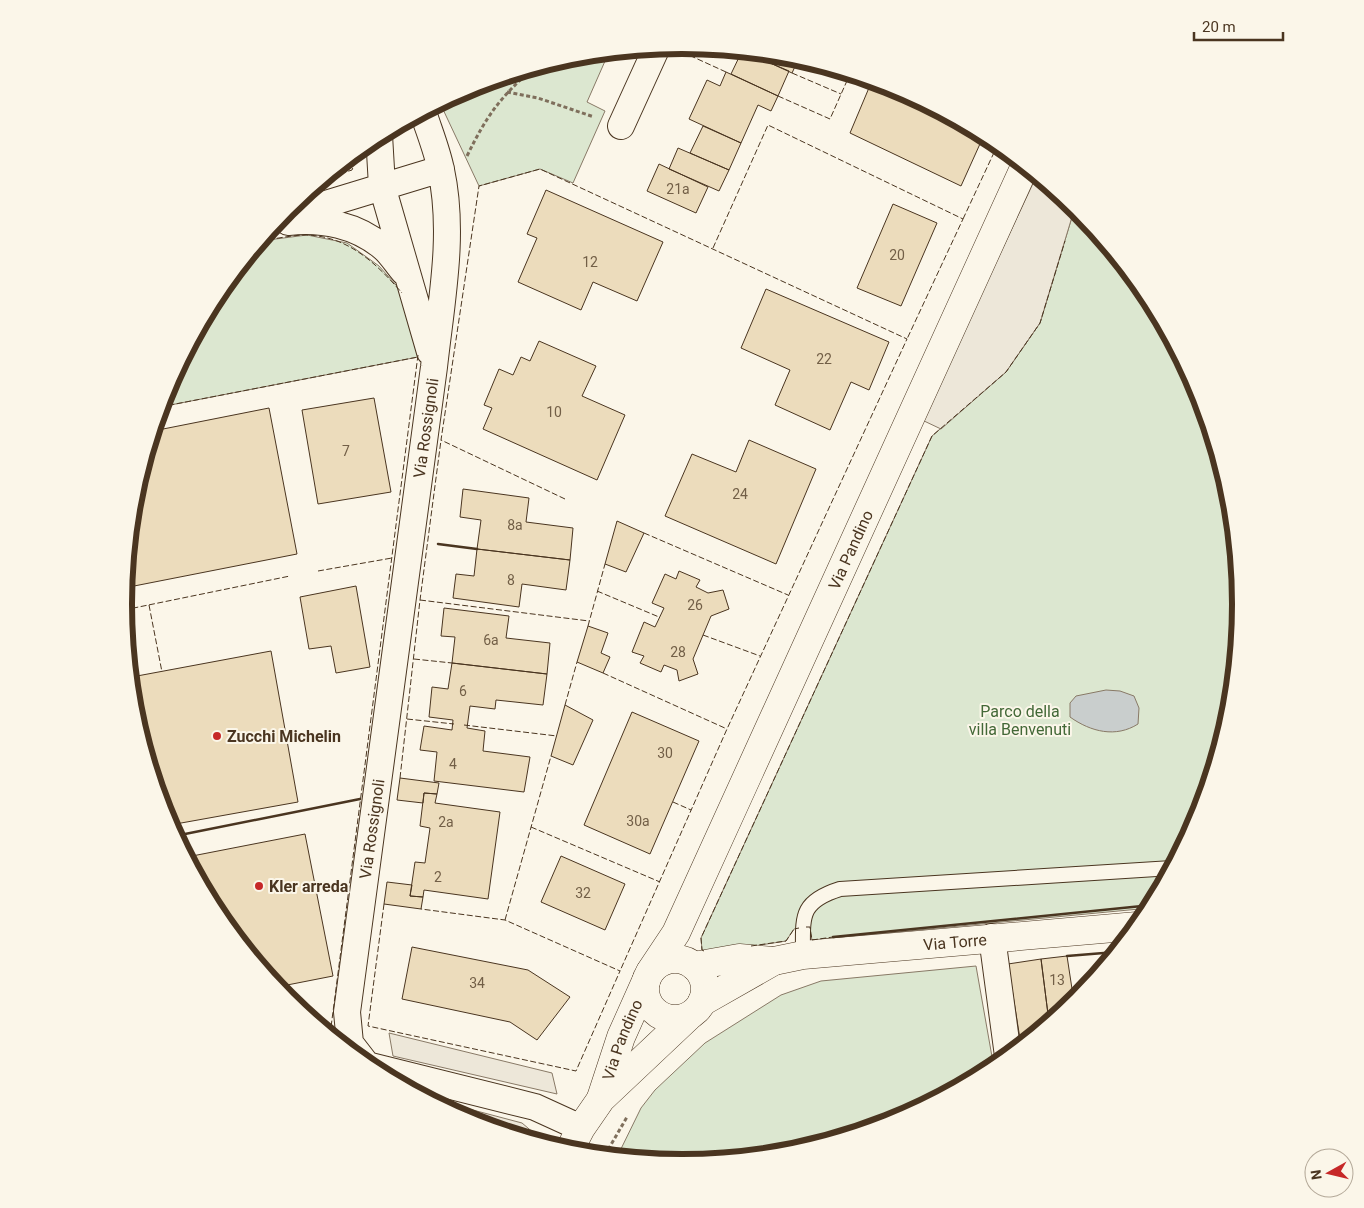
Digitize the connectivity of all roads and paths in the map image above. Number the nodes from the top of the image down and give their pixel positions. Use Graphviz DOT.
graph roads {
  1 [pos="654,55"];
  2 [pos="522,78"];
  3 [pos="506,92"];
  4 [pos="425,118"];
  5 [pos="622,126"];
  6 [pos="380,144"];
  7 [pos="441,169"];
  8 [pos="1022,172"];
  9 [pos="382,186"];
  10 [pos="295,213"];
  11 [pos="286,222"];
  12 [pos="411,280"];
  13 [pos="434,367"];
  14 [pos="1165,868"];
  15 [pos="1128,927"];
  16 [pos="676,933"];
  17 [pos="992,937"];
  18 [pos="803,955"];
  19 [pos="774,961"];
  20 [pos="690,963"];
  21 [pos="648,976"];
  22 [pos="695,1009"];
  23 [pos="350,1043"];
  24 [pos="1007,1048"];
  25 [pos="388,1069"];
  26 [pos="601,1099"];
  27 [pos="630,1112"];
  28 [pos="575,1139"];
  29 [pos="608,1150"];
  1 -- 5 [label="street"];
  2 -- 3 [label="path"];
  3 -- 5 [label="path"];
  3 -- 7 [label="path"];
  4 -- 7 [label="street, Via Rossignoli"];
  6 -- 9 [label="street, Via Rossignoli"];
  7 -- 9 [label="street"];
  7 -- 13 [label="street, Via Rossignoli"];
  8 -- 16 [label="street, Via Pandino"];
  9 -- 10 [label="street"];
  9 -- 12 [label="street, Via Rossignoli"];
  11 -- 12 [label="street, Via Rossignoli"];
  12 -- 13 [label="street, Via Rossignoli"];
  13 -- 23 [label="street, Via Rossignoli"];
  14 -- 18 [label="lane"];
  15 -- 17 [label="street, Via Torre"];
  16 -- 20 [label="street"];
  16 -- 21 [label="street, Via Pandino"];
  17 -- 18 [label="street, Via Torre"];
  17 -- 24 [label="street"];
  18 -- 19 [label="street, Via Torre"];
  19 -- 20 [label="street, Via Torre"];
  19 -- 22 [label="street, Via Torre"];
  20 -- 21 [label="street"];
  20 -- 22 [label="street"];
  21 -- 22 [label="street"];
  21 -- 26 [label="street, Via Pandino"];
  22 -- 26 [label="street, Via Pandino"];
  25 -- 28 [label="street, Via Rossignoli"];
  26 -- 28 [label="street, Via Pandino"];
  27 -- 29 [label="path"];
}
